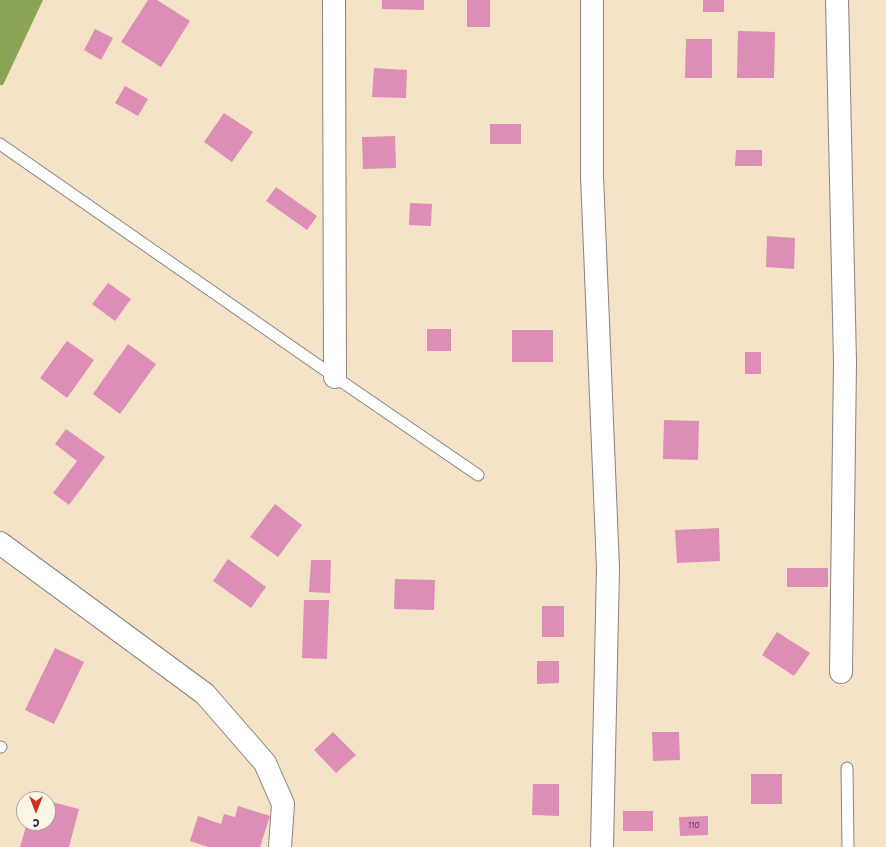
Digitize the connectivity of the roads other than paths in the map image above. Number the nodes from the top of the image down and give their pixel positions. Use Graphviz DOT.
graph roads {
  1 [pos="334,0"];
  2 [pos="592,0"];
  3 [pos="837,0"];
  4 [pos="0,144"];
  5 [pos="335,377"];
  6 [pos="478,475"];
  7 [pos="0,543"];
  8 [pos="841,672"];
  9 [pos="847,768"];
  10 [pos="280,847"];
  11 [pos="602,847"];
  12 [pos="848,847"];
  1 -- 5 [label="street"];
  2 -- 11 [label="street"];
  3 -- 8 [label="street"];
  4 -- 5 [label="lane"];
  5 -- 6 [label="lane"];
  7 -- 10 [label="street"];
  9 -- 12 [label="lane"];
}
